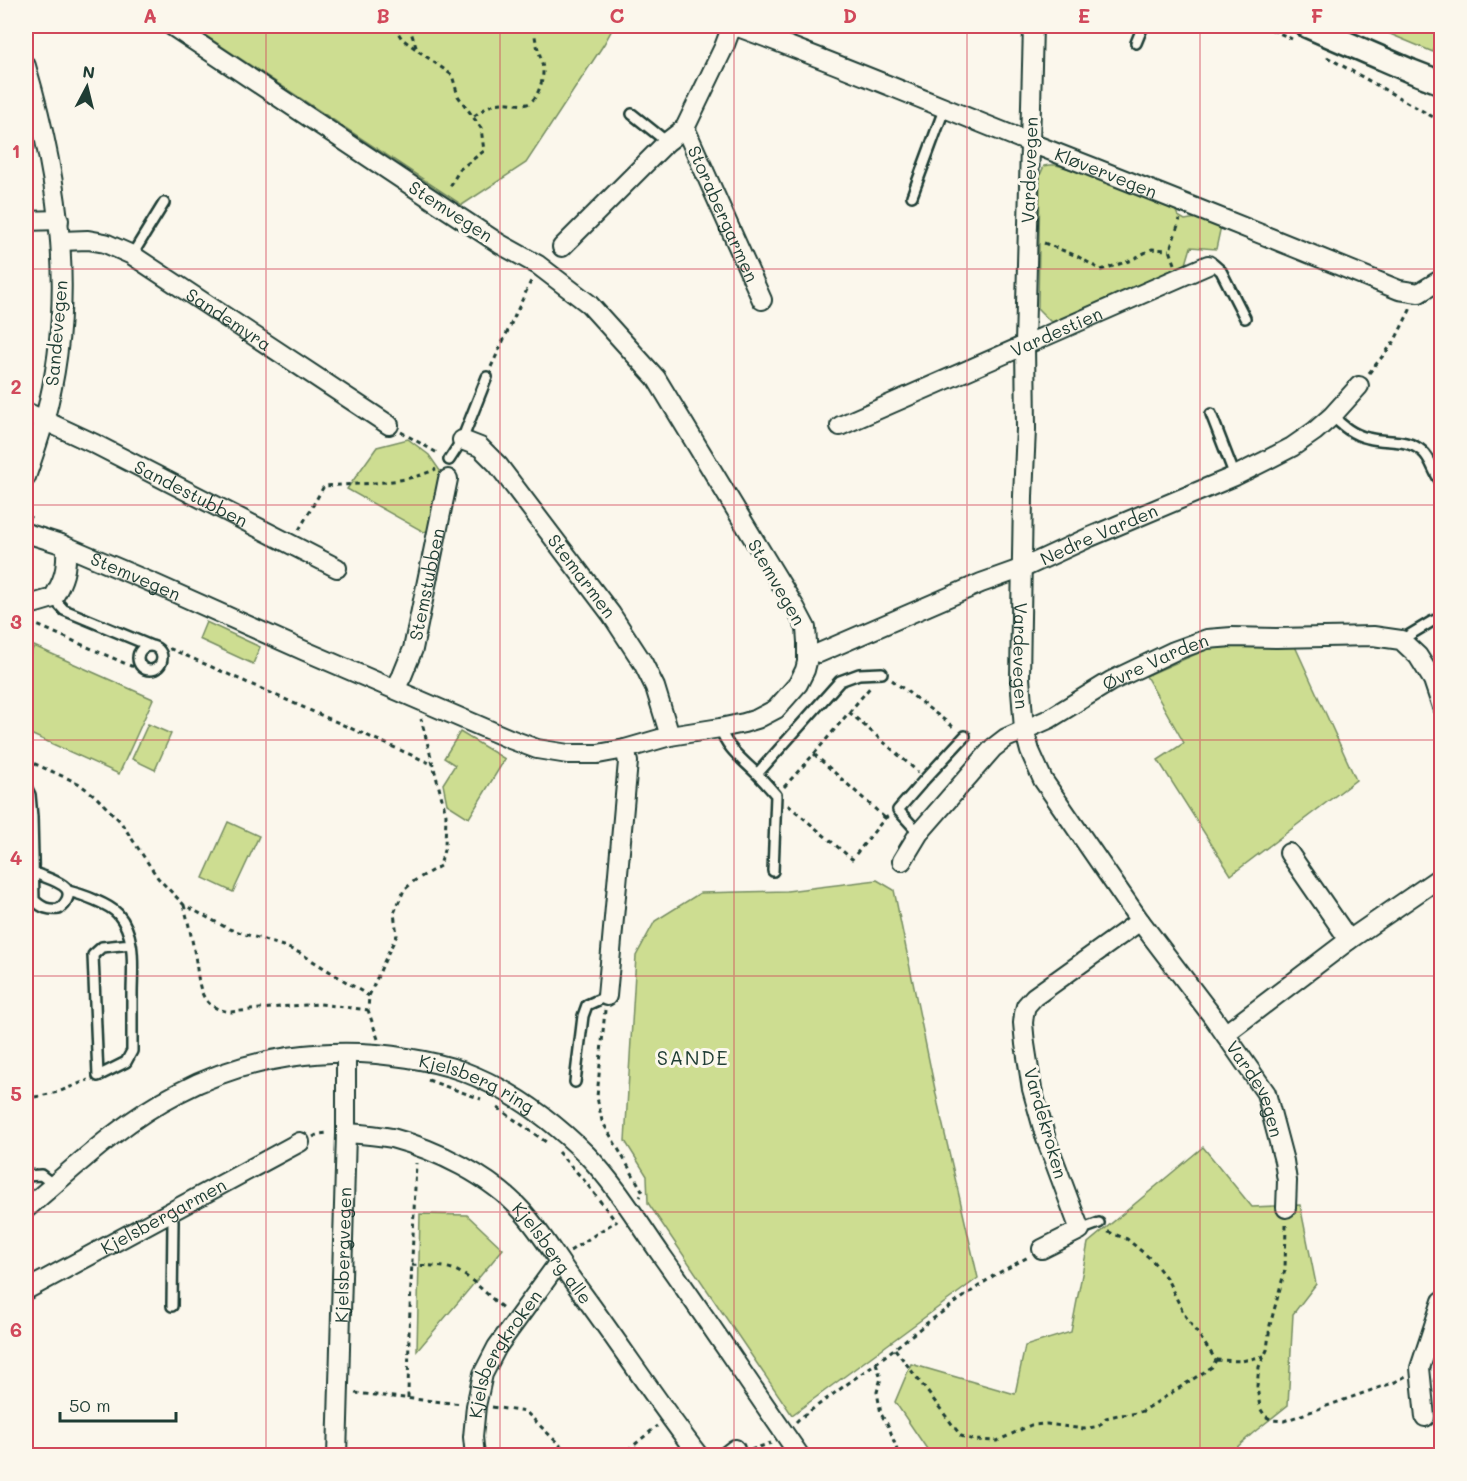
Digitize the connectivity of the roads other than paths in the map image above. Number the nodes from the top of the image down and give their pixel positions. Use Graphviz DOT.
graph roads {
  1 [pos="172,26"];
  2 [pos="734,26"];
  3 [pos="1033,26"];
  4 [pos="1143,26"];
  5 [pos="1300,32"];
  6 [pos="1136,43"];
  7 [pos="26,66"];
  8 [pos="1442,83"];
  9 [pos="31,104"];
  10 [pos="945,107"];
  11 [pos="632,114"];
  12 [pos="685,128"];
  13 [pos="667,142"];
  14 [pos="1030,142"];
  15 [pos="912,196"];
  16 [pos="164,203"];
  17 [pos="26,220"];
  18 [pos="59,220"];
  19 [pos="61,241"];
  20 [pos="562,247"];
  21 [pos="132,255"];
  22 [pos="1208,265"];
  23 [pos="1442,279"];
  24 [pos="762,300"];
  25 [pos="1245,318"];
  26 [pos="1025,344"];
  27 [pos="487,377"];
  28 [pos="1359,386"];
  29 [pos="26,412"];
  30 [pos="1211,414"];
  31 [pos="1332,416"];
  32 [pos="44,421"];
  33 [pos="389,425"];
  34 [pos="840,426"];
  35 [pos="462,440"];
  36 [pos="449,460"];
  37 [pos="1235,476"];
  38 [pos="26,477"];
  39 [pos="448,478"];
  40 [pos="1442,483"];
  41 [pos="26,533"];
  42 [pos="61,544"];
  43 [pos="337,568"];
  44 [pos="1023,568"];
  45 [pos="53,598"];
  46 [pos="26,606"];
  47 [pos="1442,617"];
  48 [pos="1401,640"];
  49 [pos="151,646"];
  50 [pos="819,653"];
  51 [pos="882,673"];
  52 [pos="395,689"];
  53 [pos="1442,707"];
  54 [pos="720,728"];
  55 [pos="1024,729"];
  56 [pos="670,736"];
  57 [pos="965,736"];
  58 [pos="625,749"];
  59 [pos="757,774"];
  60 [pos="26,787"];
  61 [pos="919,832"];
  62 [pos="1289,853"];
  63 [pos="902,861"];
  64 [pos="772,871"];
  65 [pos="34,873"];
  66 [pos="1442,876"];
  67 [pos="68,891"];
  68 [pos="1140,921"];
  69 [pos="1349,940"];
  70 [pos="131,944"];
  71 [pos="607,996"];
  72 [pos="1225,1034"];
  73 [pos="346,1054"];
  74 [pos="575,1082"];
  75 [pos="346,1133"];
  76 [pos="300,1142"];
  77 [pos="26,1176"];
  78 [pos="54,1185"];
  79 [pos="1286,1208"];
  80 [pos="26,1209"];
  81 [pos="171,1212"];
  82 [pos="1099,1223"];
  83 [pos="1080,1230"];
  84 [pos="1042,1249"];
  85 [pos="559,1262"];
  86 [pos="26,1290"];
  87 [pos="1442,1302"];
  88 [pos="172,1306"];
  89 [pos="1425,1417"];
  90 [pos="336,1455"];
  91 [pos="475,1455"];
  92 [pos="699,1455"];
  93 [pos="800,1455"];
  1 -- 54 [label="street, Stemvegen"];
  2 -- 10 [label="street, Kløvervegen"];
  2 -- 12 [label="street"];
  3 -- 14 [label="street, Vardevegen"];
  4 -- 6 [label="lane"];
  5 -- 8 [label="street"];
  7 -- 9 [label="street, Sandevegen"];
  9 -- 18 [label="street, Sandevegen"];
  10 -- 14 [label="street, Kløvervegen"];
  10 -- 15 [label="lane"];
  11 -- 13 [label="lane"];
  12 -- 13 [label="street"];
  12 -- 24 [label="street, Storabergarmen"];
  13 -- 20 [label="street"];
  14 -- 23 [label="street, Kløvervegen"];
  14 -- 26 [label="street, Vardevegen"];
  16 -- 21 [label="lane"];
  17 -- 18 [label="street"];
  18 -- 19 [label="street, Sandevegen"];
  19 -- 21 [label="street, Sandemyra"];
  19 -- 32 [label="street, Sandevegen"];
  21 -- 33 [label="street, Sandemyra"];
  22 -- 25 [label="lane, Vardestien"];
  22 -- 26 [label="street, Vardestien"];
  26 -- 34 [label="street, Vardestien"];
  26 -- 44 [label="street, Vardevegen"];
  27 -- 35 [label="lane"];
  28 -- 31 [label="street, Nedre Varden"];
  29 -- 32 [label="street, Sandestubben"];
  30 -- 37 [label="lane"];
  31 -- 37 [label="street, Nedre Varden"];
  31 -- 40 [label="lane"];
  32 -- 38 [label="street, Sandevegen"];
  32 -- 43 [label="street, Sandestubben"];
  35 -- 36 [label="lane"];
  35 -- 56 [label="street, Stemarmen"];
  37 -- 44 [label="street, Nedre Varden"];
  39 -- 52 [label="street, Stemstubben"];
  41 -- 42 [label="street, Stemvegen"];
  42 -- 45 [label="street"];
  42 -- 52 [label="street, Stemvegen"];
  44 -- 50 [label="street, Nedre Varden"];
  44 -- 55 [label="street, Vardevegen"];
  45 -- 46 [label="street"];
  45 -- 49 [label="lane"];
  47 -- 48 [label="lane"];
  48 -- 53 [label="street"];
  48 -- 55 [label="street, Øvre Varden"];
  49 -- 49 [label="lane"];
  51 -- 59 [label="lane"];
  52 -- 58 [label="street, Stemvegen"];
  54 -- 56 [label="street, Stemvegen"];
  54 -- 59 [label="lane"];
  55 -- 61 [label="street, Øvre Varden"];
  55 -- 68 [label="street, Vardevegen"];
  56 -- 58 [label="street, Stemvegen"];
  57 -- 61 [label="lane"];
  58 -- 71 [label="street"];
  59 -- 64 [label="lane"];
  60 -- 65 [label="lane"];
  61 -- 63 [label="street, Øvre Varden"];
  62 -- 69 [label="street"];
  65 -- 67 [label="lane"];
  65 -- 67 [label="lane"];
  66 -- 69 [label="street"];
  67 -- 70 [label="lane"];
  68 -- 72 [label="street, Vardevegen"];
  68 -- 83 [label="street, Vardekroken"];
  69 -- 72 [label="street"];
  70 -- 70 [label="lane"];
  71 -- 74 [label="lane"];
  72 -- 79 [label="street, Vardevegen"];
  73 -- 75 [label="street, Kjelsbergvegen"];
  73 -- 78 [label="street, Kjelsberg ring"];
  73 -- 93 [label="street, Kjelsberg ring"];
  75 -- 85 [label="street, Kjelsberg alle"];
  75 -- 90 [label="street, Kjelsbergvegen"];
  76 -- 81 [label="street, Kjelsbergarmen"];
  77 -- 78 [label="lane"];
  78 -- 80 [label="street, Kjelsberg ring"];
  81 -- 86 [label="street, Kjelsbergarmen"];
  81 -- 88 [label="lane"];
  82 -- 83 [label="lane"];
  83 -- 84 [label="street"];
  85 -- 91 [label="street, Kjelsbergkroken"];
  85 -- 92 [label="street, Kjelsberg alle"];
  87 -- 89 [label="street"];
}
